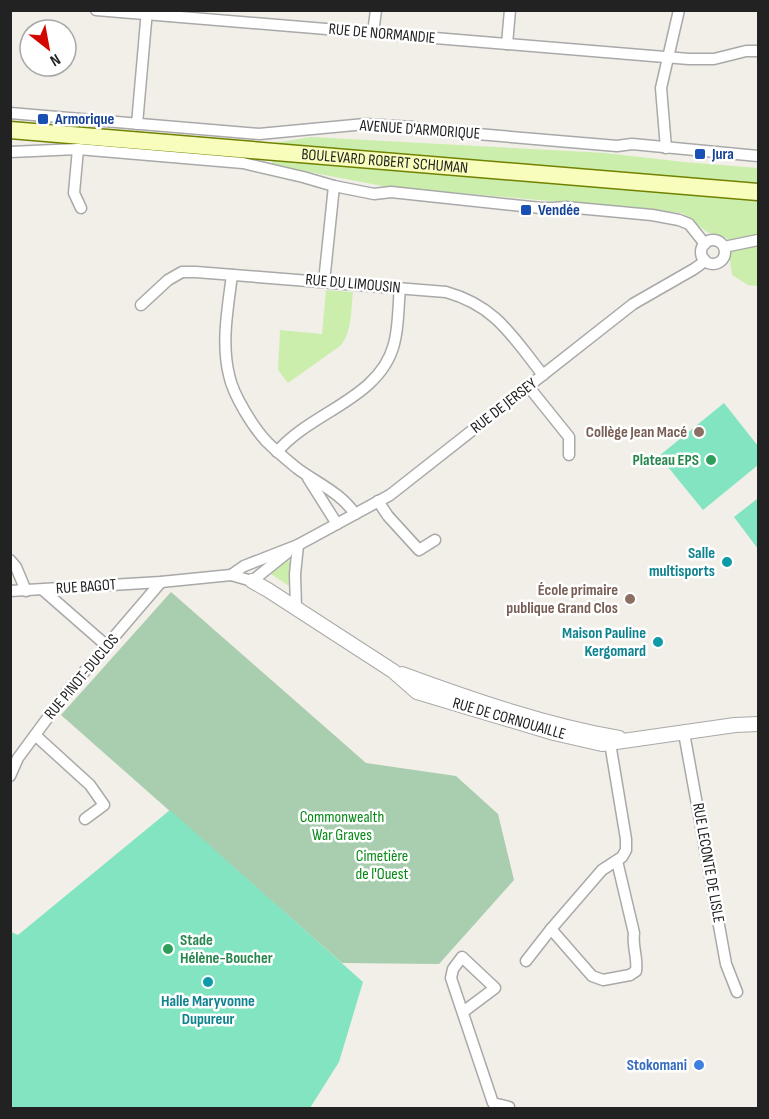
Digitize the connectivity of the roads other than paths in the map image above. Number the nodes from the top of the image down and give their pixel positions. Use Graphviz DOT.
graph roads {
  1 [pos="96,10"];
  2 [pos="376,10"];
  3 [pos="510,10"];
  4 [pos="679,10"];
  5 [pos="147,13"];
  6 [pos="374,33"];
  7 [pos="507,44"];
  8 [pos="759,51"];
  9 [pos="668,57"];
  10 [pos="10,113"];
  11 [pos="138,124"];
  12 [pos="10,130"];
  13 [pos="666,148"];
  14 [pos="78,149"];
  15 [pos="10,152"];
  16 [pos="759,156"];
  17 [pos="334,186"];
  18 [pos="759,192"];
  19 [pos="81,208"];
  20 [pos="759,240"];
  21 [pos="705,243"];
  22 [pos="724,247"];
  23 [pos="704,259"];
  24 [pos="232,274"];
  25 [pos="324,282"];
  26 [pos="400,288"];
  27 [pos="141,305"];
  28 [pos="543,375"];
  29 [pos="528,386"];
  30 [pos="277,452"];
  31 [pos="569,455"];
  32 [pos="307,475"];
  33 [pos="378,501"];
  34 [pos="355,514"];
  35 [pos="336,524"];
  36 [pos="435,540"];
  37 [pos="298,545"];
  38 [pos="10,560"];
  39 [pos="231,575"];
  40 [pos="252,581"];
  41 [pos="160,582"];
  42 [pos="43,590"];
  43 [pos="10,591"];
  44 [pos="26,591"];
  45 [pos="296,608"];
  46 [pos="107,646"];
  47 [pos="393,671"];
  48 [pos="759,724"];
  49 [pos="684,733"];
  50 [pos="35,735"];
  51 [pos="633,741"];
  52 [pos="610,743"];
  53 [pos="10,776"];
  54 [pos="85,819"];
  55 [pos="617,861"];
  56 [pos="550,929"];
  57 [pos="526,961"];
  58 [pos="737,992"];
  59 [pos="463,1012"];
  60 [pos="494,1106"];
  61 [pos="509,1108"];
  1 -- 5 [label="street, RUE DE NORMANDIE"];
  2 -- 6 [label="street"];
  3 -- 7 [label="street"];
  4 -- 9 [label="street"];
  5 -- 6 [label="street, RUE DE NORMANDIE"];
  5 -- 11 [label="street"];
  6 -- 7 [label="street, RUE DE NORMANDIE"];
  7 -- 9 [label="street, RUE DE NORMANDIE"];
  8 -- 9 [label="street, RUE DE NORMANDIE"];
  9 -- 13 [label="street"];
  10 -- 11 [label="street, AVENUE D'ARMORIQUE"];
  11 -- 13 [label="street, AVENUE D'ARMORIQUE"];
  12 -- 18 [label="main road, BOULEVARD ROBERT SCHUMAN"];
  13 -- 16 [label="street, AVENUE D'ARMORIQUE"];
  14 -- 15 [label="street"];
  14 -- 17 [label="street"];
  14 -- 19 [label="street"];
  17 -- 21 [label="street"];
  17 -- 25 [label="street"];
  20 -- 22 [label="street"];
  21 -- 22 [label="street"];
  21 -- 23 [label="street"];
  22 -- 23 [label="street"];
  23 -- 28 [label="street, RUE DE JERSEY"];
  24 -- 25 [label="street, RUE DU LIMOUSIN"];
  24 -- 27 [label="street, RUE DU LIMOUSIN"];
  24 -- 30 [label="street"];
  25 -- 26 [label="street, RUE DU LIMOUSIN"];
  26 -- 28 [label="street, RUE DU LIMOUSIN"];
  26 -- 30 [label="street"];
  28 -- 29 [label="street, RUE DE JERSEY"];
  29 -- 31 [label="street"];
  29 -- 33 [label="street, RUE DE JERSEY"];
  30 -- 32 [label="street"];
  32 -- 34 [label="street"];
  32 -- 35 [label="street"];
  33 -- 34 [label="street, RUE DE JERSEY"];
  33 -- 36 [label="street"];
  34 -- 35 [label="street, RUE DE JERSEY"];
  35 -- 37 [label="street, RUE DE JERSEY"];
  37 -- 39 [label="street, RUE DE JERSEY"];
  37 -- 40 [label="street, RUE DE JERSEY"];
  37 -- 45 [label="street"];
  38 -- 44 [label="street"];
  39 -- 40 [label="street, RUE DE JERSEY"];
  39 -- 41 [label="street, RUE DE JERSEY"];
  40 -- 45 [label="street, RUE DE CORNOUAILLE"];
  41 -- 42 [label="street, RUE BAGOT"];
  41 -- 46 [label="street, RUE PINOT-DUCLOS"];
  42 -- 44 [label="street, RUE BAGOT"];
  42 -- 46 [label="street"];
  43 -- 44 [label="street, RUE BAGOT"];
  45 -- 47 [label="street, RUE DE CORNOUAILLE"];
  46 -- 50 [label="street, RUE PINOT-DUCLOS"];
  47 -- 51 [label="street, RUE DE CORNOUAILLE"];
  47 -- 52 [label="street, RUE DE CORNOUAILLE"];
  48 -- 49 [label="street, RUE DE CORNOUAILLE"];
  49 -- 51 [label="street, RUE DE CORNOUAILLE"];
  49 -- 58 [label="street, RUE LECONTE DE LISLE"];
  50 -- 53 [label="street, RUE PINOT-DUCLOS"];
  50 -- 54 [label="street"];
  51 -- 52 [label="street, RUE DE CORNOUAILLE"];
  52 -- 55 [label="street"];
  55 -- 56 [label="street"];
  55 -- 56 [label="street"];
  56 -- 57 [label="street"];
  59 -- 59 [label="street"];
  59 -- 60 [label="street"];
  60 -- 61 [label="street"];
}
